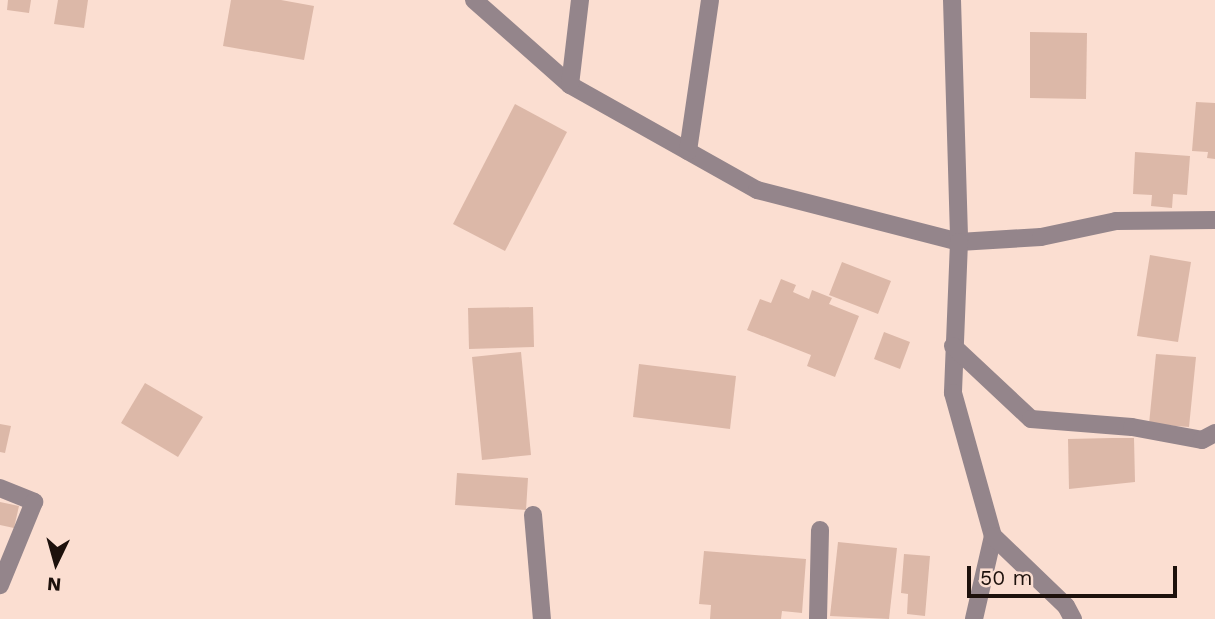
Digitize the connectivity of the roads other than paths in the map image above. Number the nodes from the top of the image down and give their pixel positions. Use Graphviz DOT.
graph roads {
  1 [pos="474,0"];
  2 [pos="580,0"];
  3 [pos="952,0"];
  4 [pos="710,1"];
  5 [pos="570,85"];
  6 [pos="688,151"];
  7 [pos="1215,220"];
  8 [pos="959,242"];
  9 [pos="953,346"];
  10 [pos="1215,433"];
  11 [pos="0,488"];
  12 [pos="533,514"];
  13 [pos="820,530"];
  14 [pos="993,536"];
  15 [pos="0,585"];
  16 [pos="542,619"];
  17 [pos="818,619"];
  18 [pos="974,619"];
  19 [pos="1073,619"];
  1 -- 5 [label="street"];
  2 -- 5 [label="street"];
  3 -- 8 [label="street"];
  4 -- 6 [label="street"];
  5 -- 6 [label="street"];
  6 -- 8 [label="street"];
  7 -- 8 [label="street"];
  8 -- 9 [label="street"];
  9 -- 10 [label="street"];
  9 -- 14 [label="street"];
  11 -- 15 [label="street"];
  12 -- 16 [label="street"];
  13 -- 17 [label="street"];
  14 -- 18 [label="street"];
  14 -- 19 [label="street"];
}
